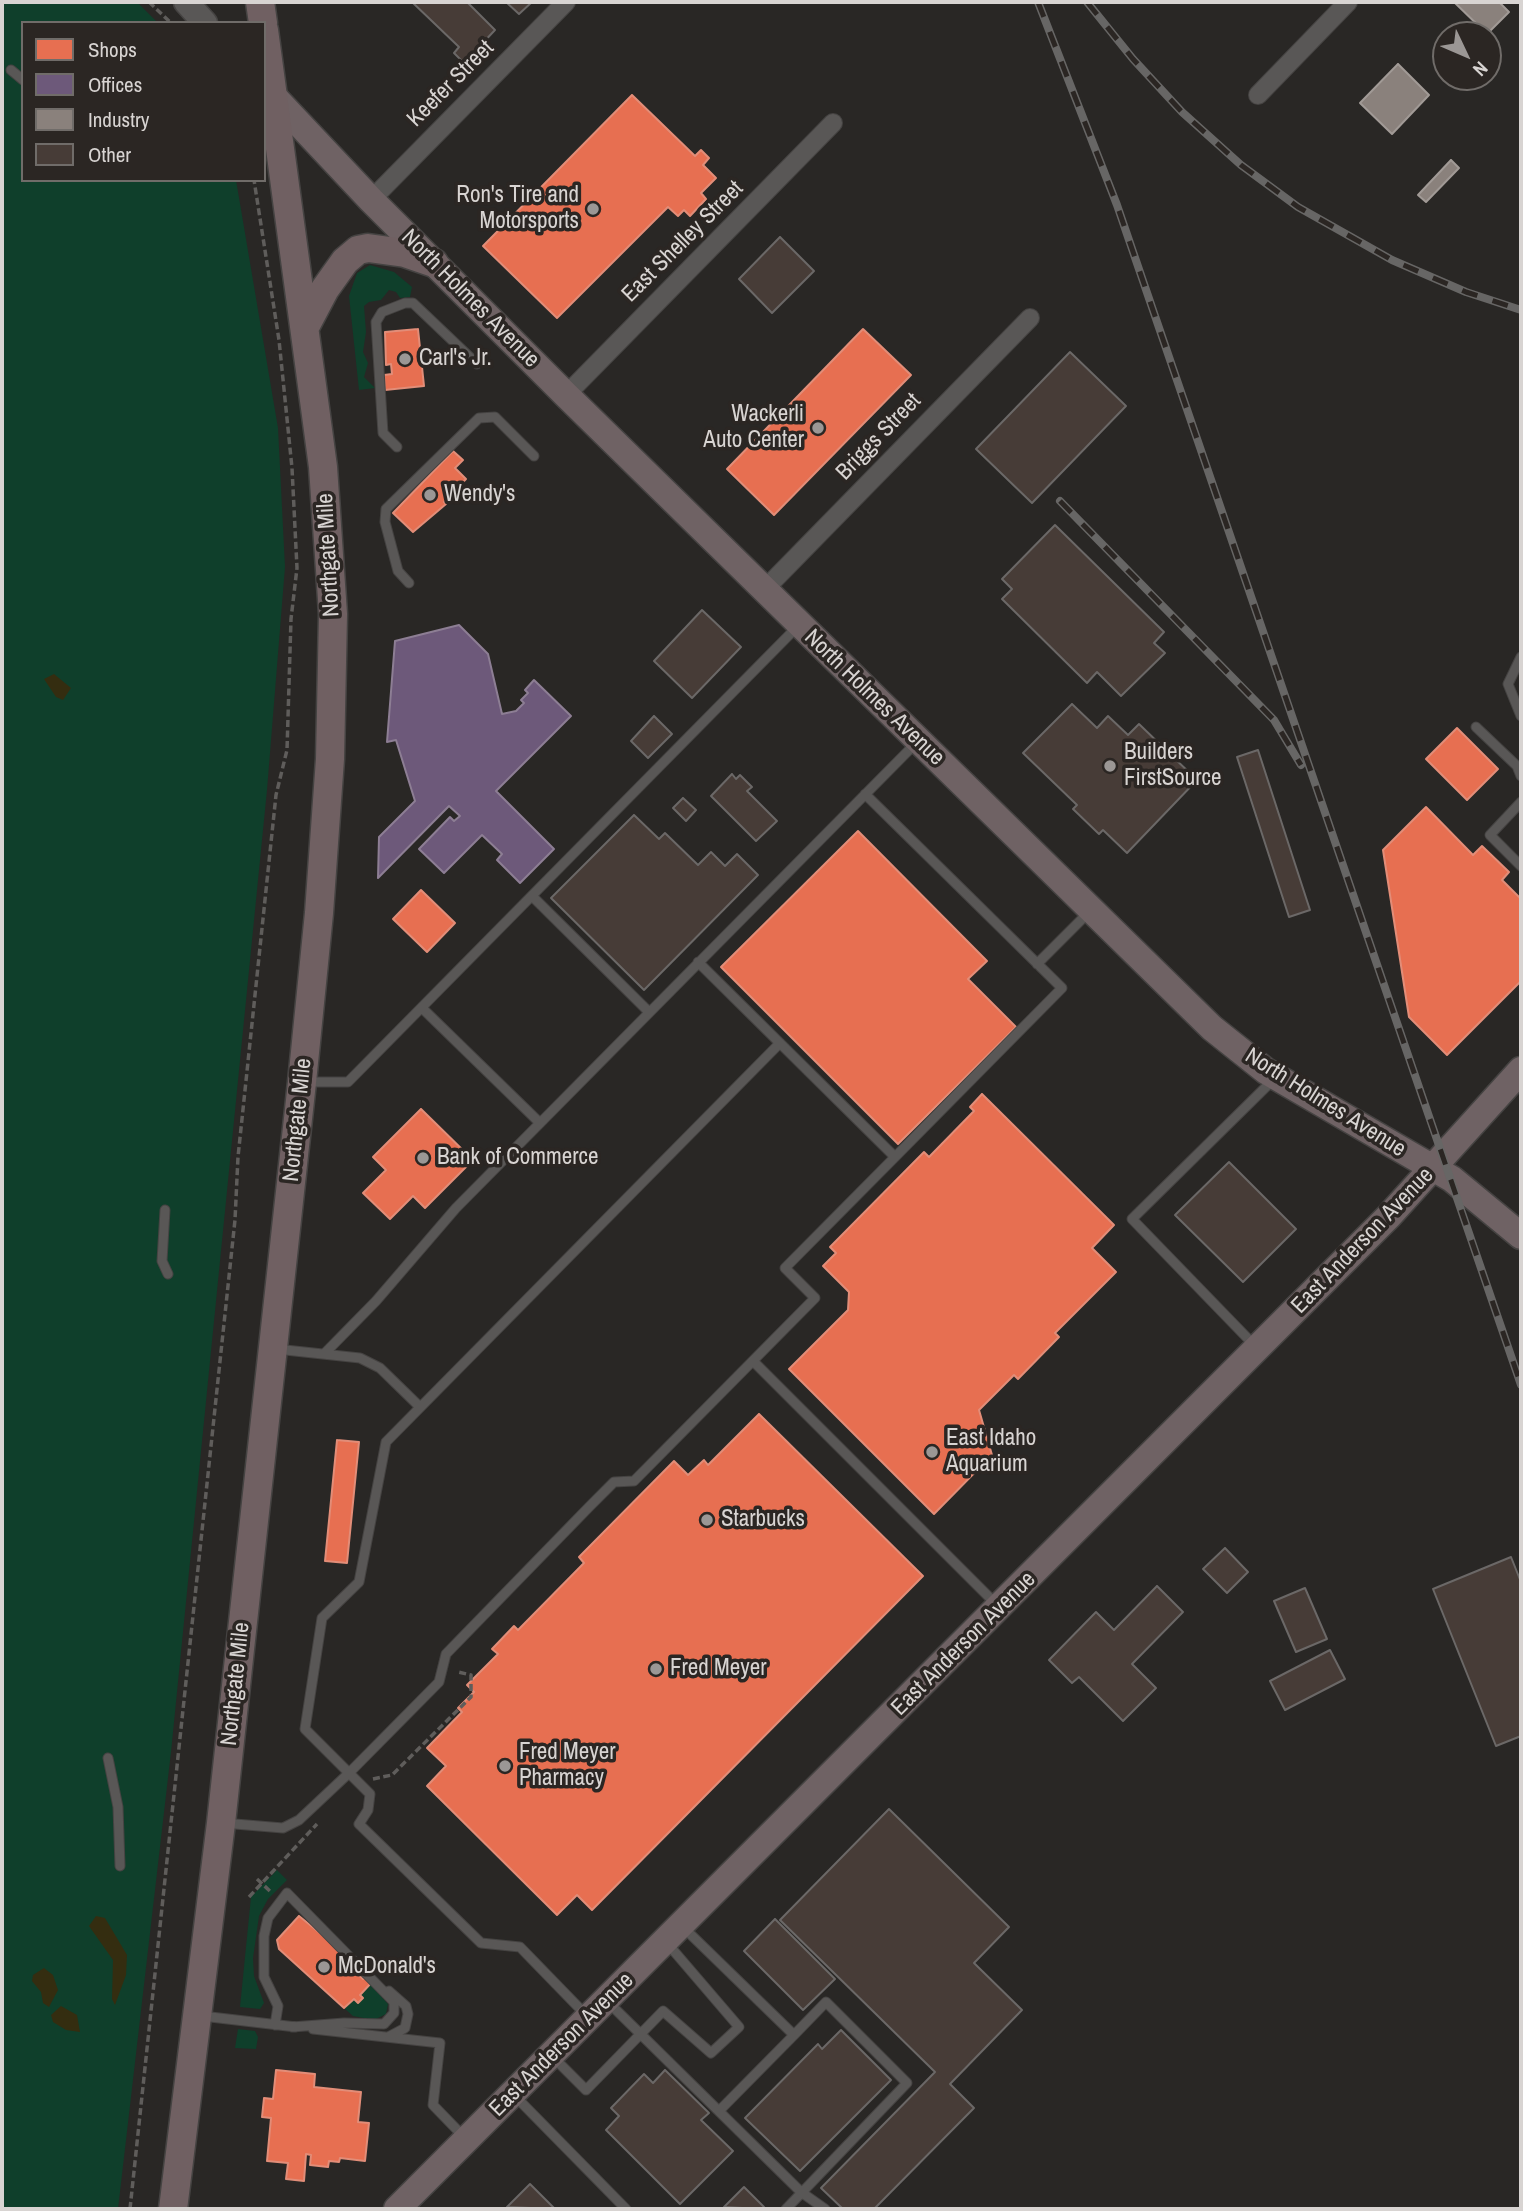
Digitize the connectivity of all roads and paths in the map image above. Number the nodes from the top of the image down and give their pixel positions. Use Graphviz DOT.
graph roads {
  1 [pos="149,2"];
  2 [pos="186,2"];
  3 [pos="260,2"];
  4 [pos="566,2"];
  5 [pos="1348,2"];
  6 [pos="169,21"];
  7 [pos="203,21"];
  8 [pos="263,21"];
  9 [pos="266,51"];
  10 [pos="11,70"];
  11 [pos="21,78"];
  12 [pos="270,92"];
  13 [pos="1258,95"];
  14 [pos="833,123"];
  15 [pos="254,182"];
  16 [pos="371,200"];
  17 [pos="434,263"];
  18 [pos="1030,318"];
  19 [pos="305,327"];
  20 [pos="477,364"];
  21 [pos="566,395"];
  22 [pos="397,447"];
  23 [pos="534,456"];
  24 [pos="410,583"];
  25 [pos="764,590"];
  26 [pos="799,625"];
  27 [pos="1521,657"];
  28 [pos="1521,716"];
  29 [pos="1476,727"];
  30 [pos="918,741"];
  31 [pos="1521,776"];
  32 [pos="865,794"];
  33 [pos="1521,803"];
  34 [pos="1521,866"];
  35 [pos="532,896"];
  36 [pos="1091,910"];
  37 [pos="698,962"];
  38 [pos="1037,964"];
  39 [pos="422,1008"];
  40 [pos="649,1012"];
  41 [pos="780,1043"];
  42 [pos="1521,1070"];
  43 [pos="1276,1077"];
  44 [pos="302,1082"];
  45 [pos="540,1123"];
  46 [pos="895,1157"];
  47 [pos="1433,1169"];
  48 [pos="165,1210"];
  49 [pos="1521,1236"];
  50 [pos="168,1274"];
  51 [pos="273,1348"];
  52 [pos="1258,1349"];
  53 [pos="324,1354"];
  54 [pos="752,1361"];
  55 [pos="420,1407"];
  56 [pos="999,1608"];
  57 [pos="458,1672"];
  58 [pos="108,1758"];
  59 [pos="349,1773"];
  60 [pos="368,1781"];
  61 [pos="221,1823"];
  62 [pos="318,1823"];
  63 [pos="120,1866"];
  64 [pos="260,1881"];
  65 [pos="273,1894"];
  66 [pos="248,1897"];
  67 [pos="674,1934"];
  68 [pos="375,1980"];
  69 [pos="598,2009"];
  70 [pos="197,2016"];
  71 [pos="275,2025"];
  72 [pos="292,2027"];
  73 [pos="642,2033"];
  74 [pos="794,2035"];
  75 [pos="381,2037"];
  76 [pos="552,2056"];
  77 [pos="513,2094"];
  78 [pos="719,2111"];
  79 [pos="466,2140"];
  80 [pos="801,2192"];
  81 [pos="130,2209"];
  82 [pos="173,2209"];
  83 [pos="398,2209"];
  84 [pos="626,2209"];
  85 [pos="786,2209"];
  86 [pos="825,2209"];
  1 -- 6 [label="path"];
  2 -- 7 [label="main road"];
  3 -- 8 [label="highway"];
  4 -- 16 [label="street, Keefer Street"];
  5 -- 13 [label="street"];
  9 -- 12 [label="highway, Northgate Mile"];
  10 -- 11 [label="lane"];
  12 -- 16 [label="main road, North Holmes Avenue"];
  12 -- 19 [label="highway, Northgate Mile"];
  14 -- 21 [label="street, East Shelley Street"];
  15 -- 81 [label="path"];
  16 -- 17 [label="main road, North Holmes Avenue"];
  17 -- 19 [label="highway"];
  17 -- 21 [label="main road, North Holmes Avenue"];
  18 -- 25 [label="street, Briggs Street"];
  19 -- 44 [label="highway, Northgate Mile"];
  20 -- 22 [label="lane"];
  21 -- 25 [label="main road, North Holmes Avenue"];
  23 -- 24 [label="lane"];
  25 -- 26 [label="main road, North Holmes Avenue"];
  26 -- 30 [label="main road, North Holmes Avenue"];
  26 -- 35 [label="lane"];
  27 -- 28 [label="lane"];
  29 -- 31 [label="lane"];
  30 -- 32 [label="lane"];
  30 -- 36 [label="main road, North Holmes Avenue"];
  32 -- 37 [label="lane"];
  32 -- 38 [label="lane"];
  33 -- 34 [label="lane"];
  35 -- 39 [label="lane"];
  35 -- 40 [label="lane"];
  36 -- 38 [label="lane"];
  36 -- 43 [label="main road, North Holmes Avenue"];
  37 -- 40 [label="lane"];
  37 -- 41 [label="lane"];
  38 -- 46 [label="lane"];
  39 -- 44 [label="lane"];
  39 -- 45 [label="lane"];
  40 -- 45 [label="lane"];
  41 -- 46 [label="lane"];
  41 -- 55 [label="lane"];
  42 -- 47 [label="main road, East Anderson Avenue"];
  43 -- 47 [label="main road, North Holmes Avenue"];
  43 -- 52 [label="lane"];
  44 -- 51 [label="highway, Northgate Mile"];
  45 -- 53 [label="lane"];
  46 -- 54 [label="lane"];
  47 -- 49 [label="main road, North Holmes Avenue"];
  47 -- 52 [label="main road, East Anderson Avenue"];
  48 -- 50 [label="lane"];
  51 -- 53 [label="lane"];
  51 -- 61 [label="highway, Northgate Mile"];
  52 -- 56 [label="main road, East Anderson Avenue"];
  53 -- 55 [label="lane"];
  54 -- 56 [label="lane"];
  54 -- 59 [label="lane"];
  55 -- 59 [label="lane"];
  56 -- 67 [label="main road, East Anderson Avenue"];
  57 -- 60 [label="path"];
  58 -- 63 [label="lane"];
  59 -- 61 [label="lane"];
  59 -- 69 [label="lane"];
  61 -- 70 [label="highway, Northgate Mile"];
  62 -- 64 [label="path"];
  64 -- 65 [label="path"];
  64 -- 66 [label="path"];
  67 -- 69 [label="main road, East Anderson Avenue"];
  67 -- 73 [label="lane"];
  67 -- 74 [label="lane"];
  68 -- 71 [label="lane"];
  68 -- 72 [label="lane"];
  68 -- 75 [label="lane"];
  69 -- 73 [label="lane"];
  69 -- 76 [label="main road, East Anderson Avenue"];
  70 -- 71 [label="lane"];
  70 -- 82 [label="highway, Northgate Mile"];
  71 -- 72 [label="lane"];
  72 -- 75 [label="lane"];
  73 -- 76 [label="lane"];
  73 -- 78 [label="lane"];
  74 -- 78 [label="lane"];
  74 -- 80 [label="lane"];
  75 -- 79 [label="lane"];
  76 -- 77 [label="main road, East Anderson Avenue"];
  77 -- 79 [label="main road, East Anderson Avenue"];
  77 -- 84 [label="lane"];
  78 -- 80 [label="lane"];
  79 -- 83 [label="main road, East Anderson Avenue"];
  80 -- 85 [label="lane"];
  80 -- 86 [label="lane"];
}
